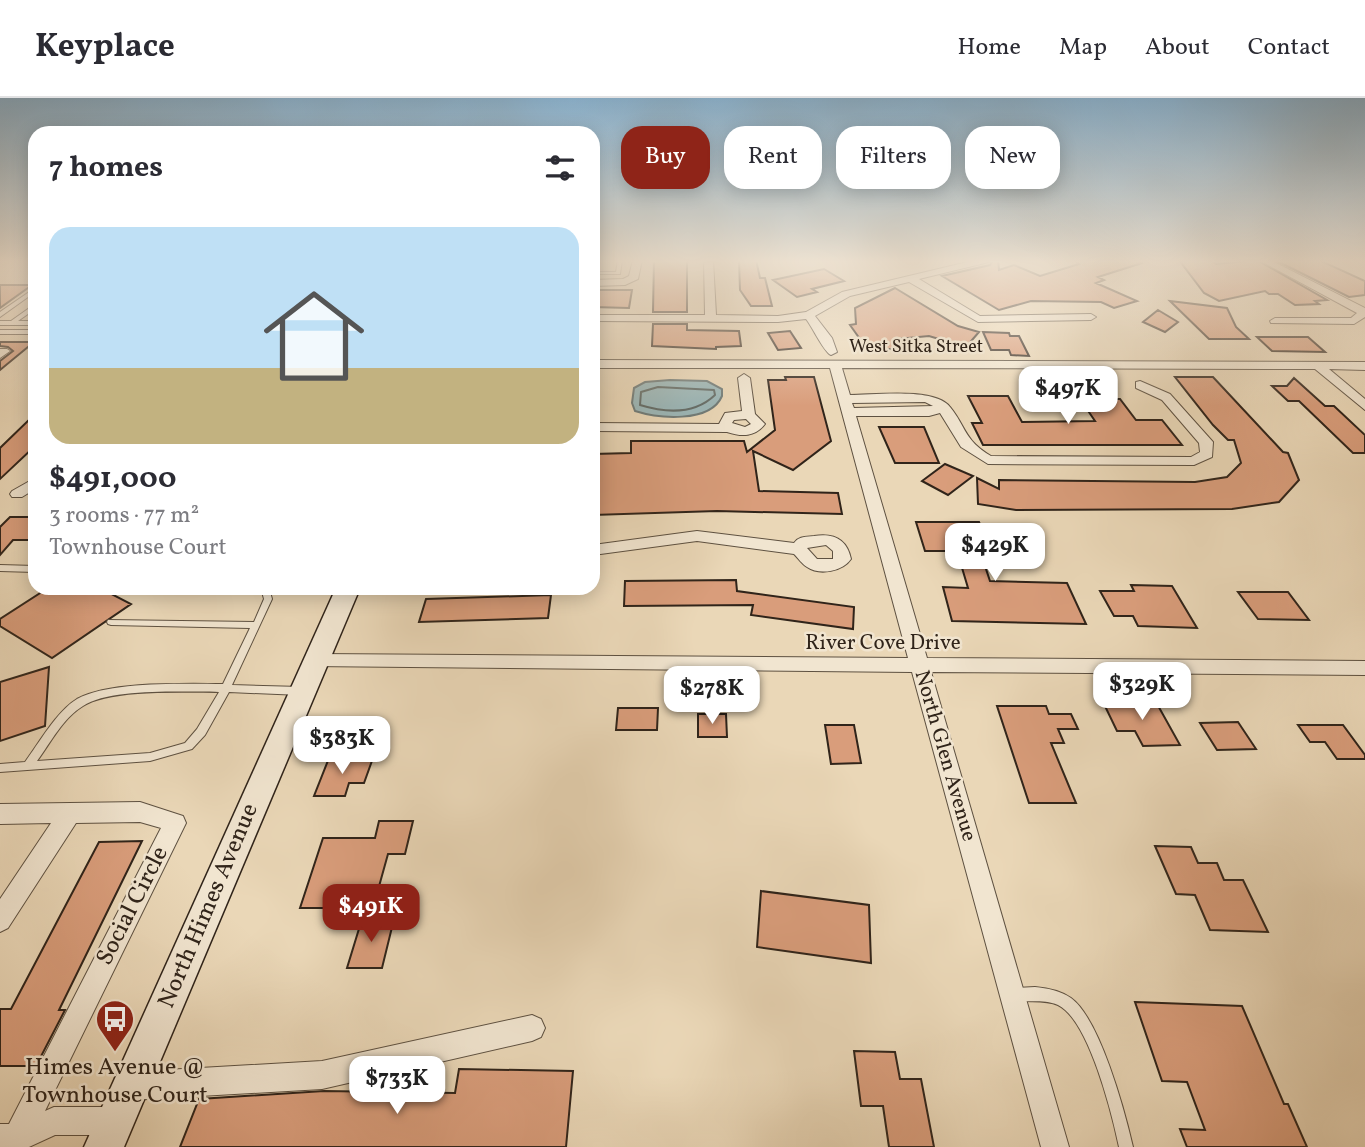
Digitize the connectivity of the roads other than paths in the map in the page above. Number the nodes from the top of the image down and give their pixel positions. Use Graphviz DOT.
graph roads {
  1 [pos="711,309"];
  2 [pos="818,309"];
  3 [pos="961,309"];
  4 [pos="1358,309"];
  5 [pos="28,311"];
  6 [pos="809,314"];
  7 [pos="1091,317"];
  8 [pos="600,318"];
  9 [pos="711,318"];
  10 [pos="1275,321"];
  11 [pos="0,323"];
  12 [pos="12,323"];
  13 [pos="28,323"];
  14 [pos="0,332"];
  15 [pos="28,332"];
  16 [pos="833,358"];
  17 [pos="600,364"];
  18 [pos="1318,366"];
  19 [pos="1365,366"];
  20 [pos="744,378"];
  21 [pos="1140,386"];
  22 [pos="847,405"];
  23 [pos="1365,406"];
  24 [pos="600,427"];
  25 [pos="28,487"];
  26 [pos="28,494"];
  27 [pos="600,549"];
  28 [pos="799,549"];
  29 [pos="0,568"];
  30 [pos="28,569"];
  31 [pos="267,595"];
  32 [pos="345,595"];
  33 [pos="111,622"];
  34 [pos="256,625"];
  35 [pos="316,661"];
  36 [pos="919,666"];
  37 [pos="1365,668"];
  38 [pos="226,688"];
  39 [pos="303,691"];
  40 [pos="29,764"];
  41 [pos="0,768"];
  42 [pos="0,814"];
  43 [pos="69,814"];
  44 [pos="0,920"];
  45 [pos="1012,994"];
  46 [pos="532,1028"];
  47 [pos="131,1086"];
  48 [pos="110,1134"];
  49 [pos="13,1143"];
  50 [pos="1055,1147"];
  51 [pos="1126,1147"];
  1 -- 9 [label="street"];
  2 -- 6 [label="street"];
  3 -- 7 [label="street"];
  4 -- 10 [label="street"];
  5 -- 12 [label="lane"];
  6 -- 9 [label="street"];
  6 -- 16 [label="street, North Glen Avenue"];
  8 -- 9 [label="street"];
  11 -- 12 [label="lane"];
  12 -- 13 [label="lane"];
  14 -- 15 [label="lane"];
  16 -- 17 [label="street, West Sitka Street"];
  16 -- 18 [label="street, West Sitka Street"];
  16 -- 22 [label="street, North Glen Avenue"];
  18 -- 19 [label="street, West Sitka Street"];
  18 -- 23 [label="street"];
  20 -- 24 [label="street"];
  21 -- 22 [label="street"];
  22 -- 36 [label="street, North Glen Avenue"];
  25 -- 26 [label="street"];
  27 -- 28 [label="street"];
  29 -- 30 [label="lane"];
  31 -- 34 [label="lane"];
  32 -- 35 [label="street, North Himes Avenue"];
  33 -- 34 [label="lane"];
  34 -- 38 [label="lane"];
  35 -- 36 [label="street, River Cove Drive"];
  35 -- 39 [label="street, North Himes Avenue"];
  36 -- 37 [label="street, River Cove Drive"];
  36 -- 45 [label="street, North Glen Avenue"];
  38 -- 39 [label="lane"];
  38 -- 40 [label="lane"];
  38 -- 40 [label="lane"];
  39 -- 47 [label="street, North Himes Avenue"];
  40 -- 41 [label="lane"];
  42 -- 43 [label="street, Social Circle"];
  43 -- 44 [label="street"];
  43 -- 49 [label="street, Social Circle"];
  45 -- 50 [label="street, North Glen Avenue"];
  45 -- 51 [label="lane"];
  46 -- 47 [label="street"];
  47 -- 48 [label="street, North Himes Avenue"];
  48 -- 49 [label="street"];
}
